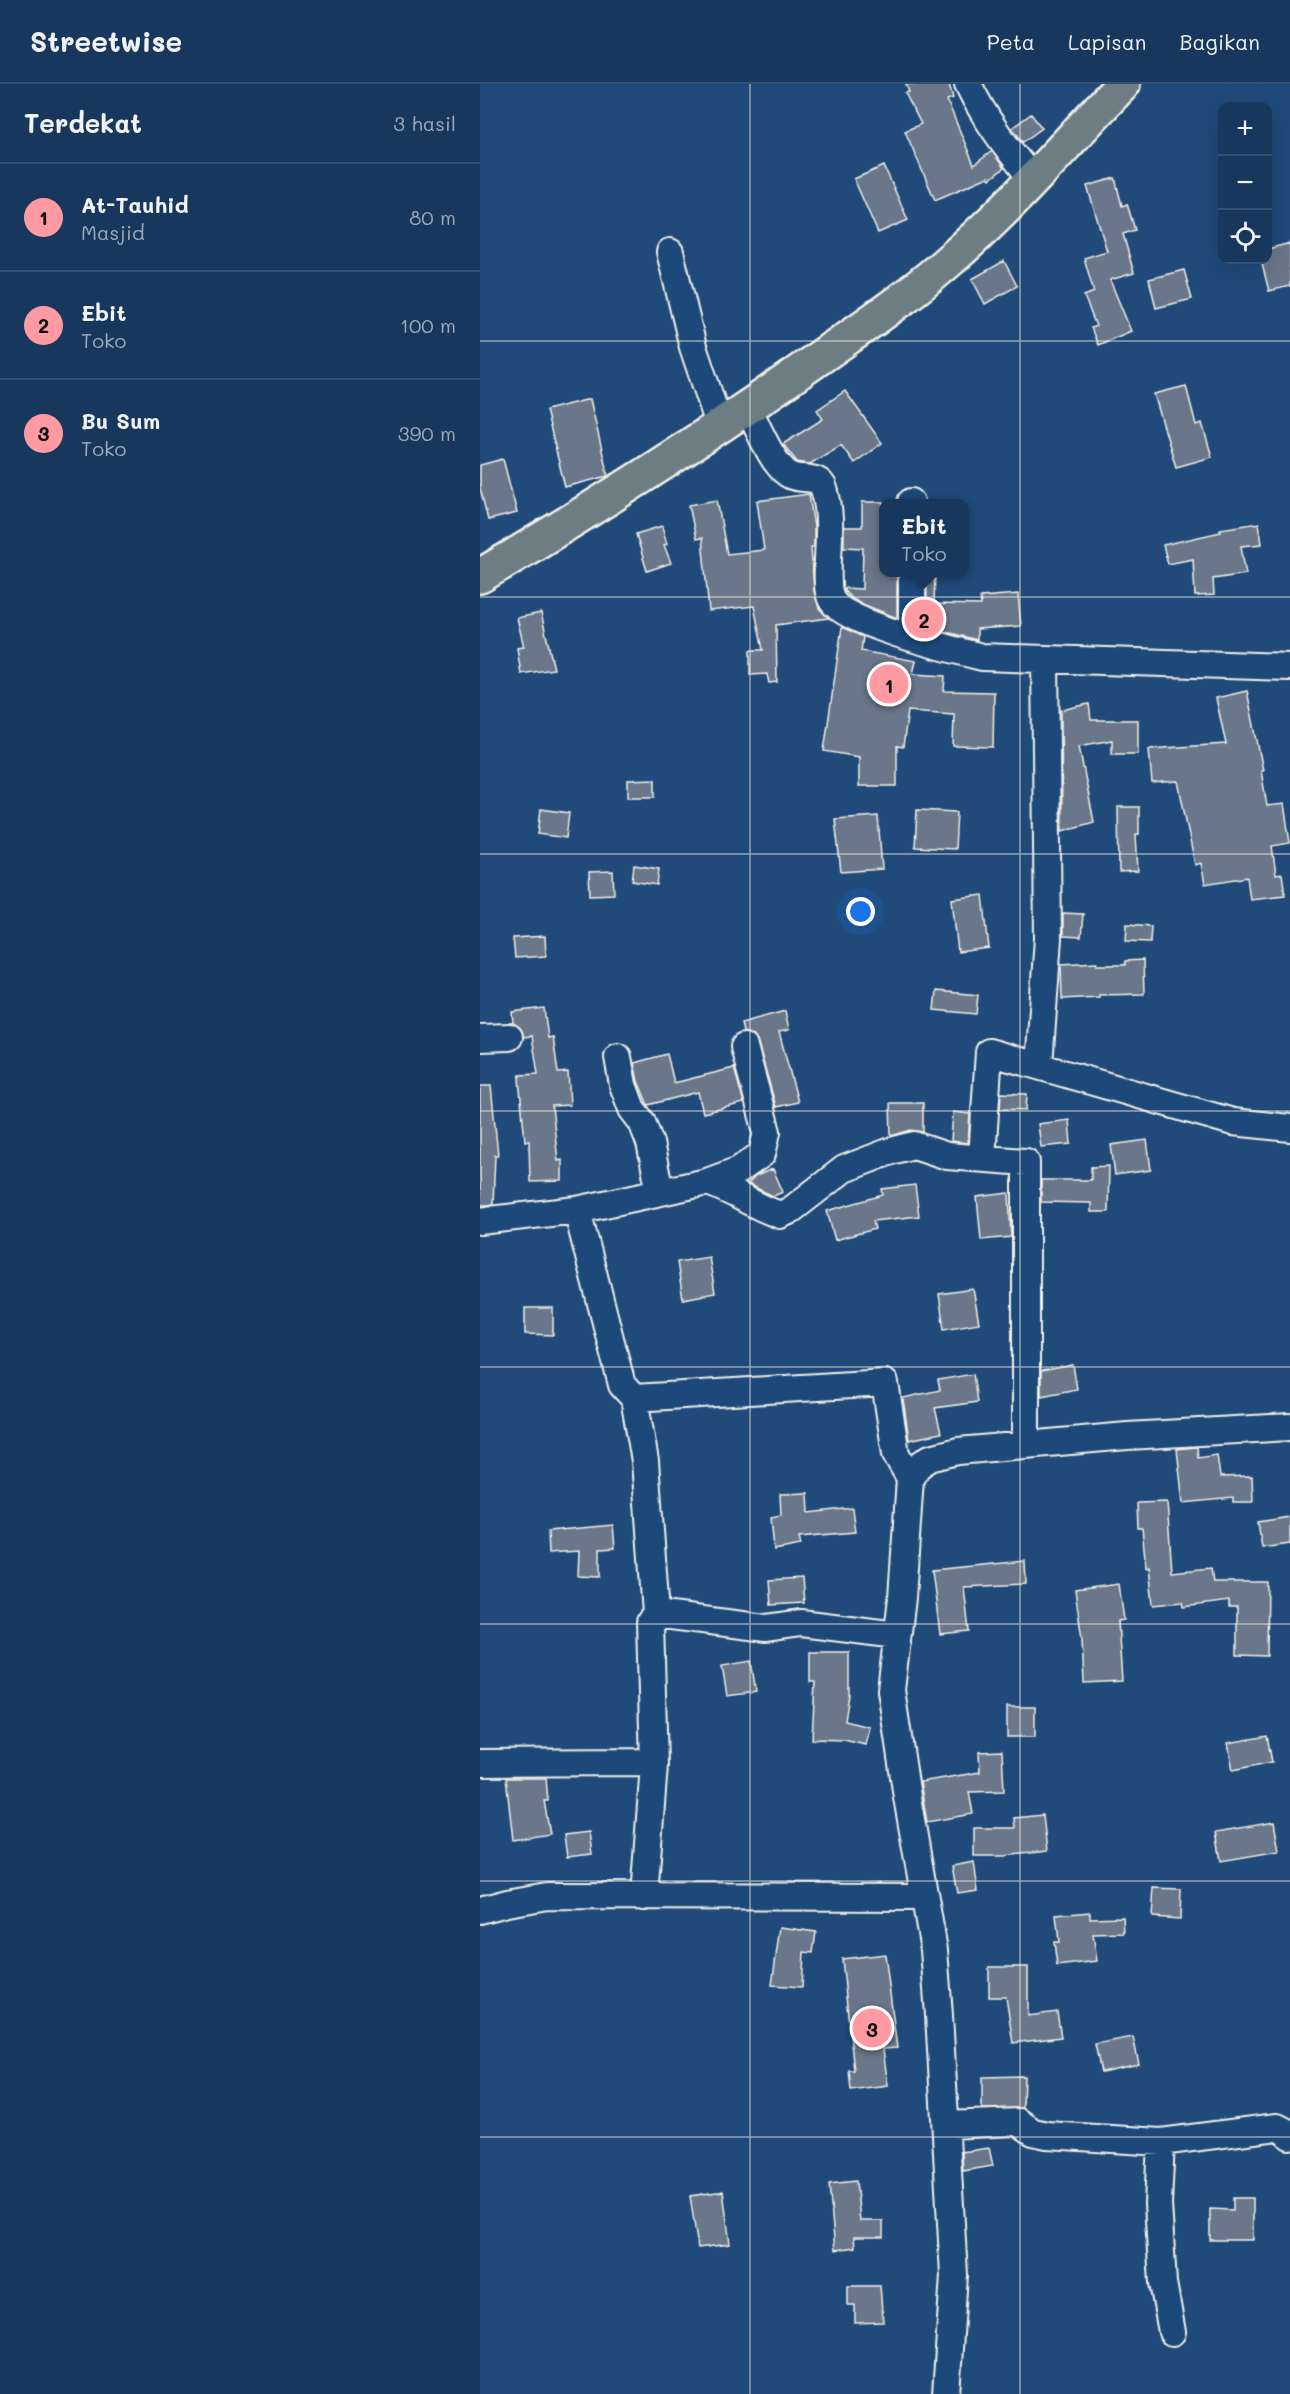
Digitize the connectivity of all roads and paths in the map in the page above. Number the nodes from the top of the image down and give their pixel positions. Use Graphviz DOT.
graph roads {
  1 [pos="968,84"];
  2 [pos="1123,84"];
  3 [pos="1033,180"];
  4 [pos="670,252"];
  5 [pos="748,408"];
  6 [pos="720,427"];
  7 [pos="480,576"];
  8 [pos="912,577"];
  9 [pos="912,638"];
  10 [pos="1045,659"];
  11 [pos="1290,667"];
  12 [pos="508,1037"];
  13 [pos="480,1038"];
  14 [pos="744,1047"];
  15 [pos="618,1058"];
  16 [pos="1039,1066"];
  17 [pos="1290,1128"];
  18 [pos="982,1158"];
  19 [pos="707,1182"];
  20 [pos="660,1192"];
  21 [pos="577,1210"];
  22 [pos="480,1221"];
  23 [pos="634,1398"];
  24 [pos="1290,1427"];
  25 [pos="1026,1444"];
  26 [pos="910,1478"];
  27 [pos="656,1614"];
  28 [pos="897,1635"];
  29 [pos="480,1763"];
  30 [pos="654,1765"];
  31 [pos="644,1897"];
  32 [pos="924,1898"];
  33 [pos="480,1910"];
  34 [pos="946,2125"];
  35 [pos="1290,2133"];
  36 [pos="1161,2142"];
  37 [pos="1172,2332"];
  38 [pos="946,2394"];
  1 -- 3 [label="street"];
  2 -- 3 [label="highway"];
  3 -- 5 [label="highway"];
  4 -- 6 [label="street"];
  5 -- 6 [label="highway"];
  5 -- 9 [label="street"];
  6 -- 7 [label="highway"];
  8 -- 9 [label="street"];
  9 -- 10 [label="street"];
  10 -- 11 [label="street"];
  10 -- 16 [label="street"];
  12 -- 13 [label="street"];
  14 -- 19 [label="street"];
  15 -- 20 [label="street"];
  16 -- 17 [label="street"];
  16 -- 18 [label="street"];
  18 -- 19 [label="street"];
  18 -- 25 [label="street"];
  19 -- 20 [label="street"];
  20 -- 21 [label="street"];
  21 -- 22 [label="street"];
  21 -- 23 [label="street"];
  23 -- 26 [label="street"];
  23 -- 27 [label="street"];
  24 -- 25 [label="street"];
  25 -- 26 [label="street"];
  26 -- 28 [label="street"];
  27 -- 28 [label="street"];
  27 -- 30 [label="street"];
  28 -- 32 [label="street"];
  29 -- 30 [label="street"];
  30 -- 31 [label="street"];
  31 -- 32 [label="street"];
  31 -- 33 [label="street"];
  32 -- 34 [label="street"];
  34 -- 36 [label="street"];
  34 -- 38 [label="street"];
  35 -- 36 [label="street"];
  36 -- 37 [label="street"];
}
